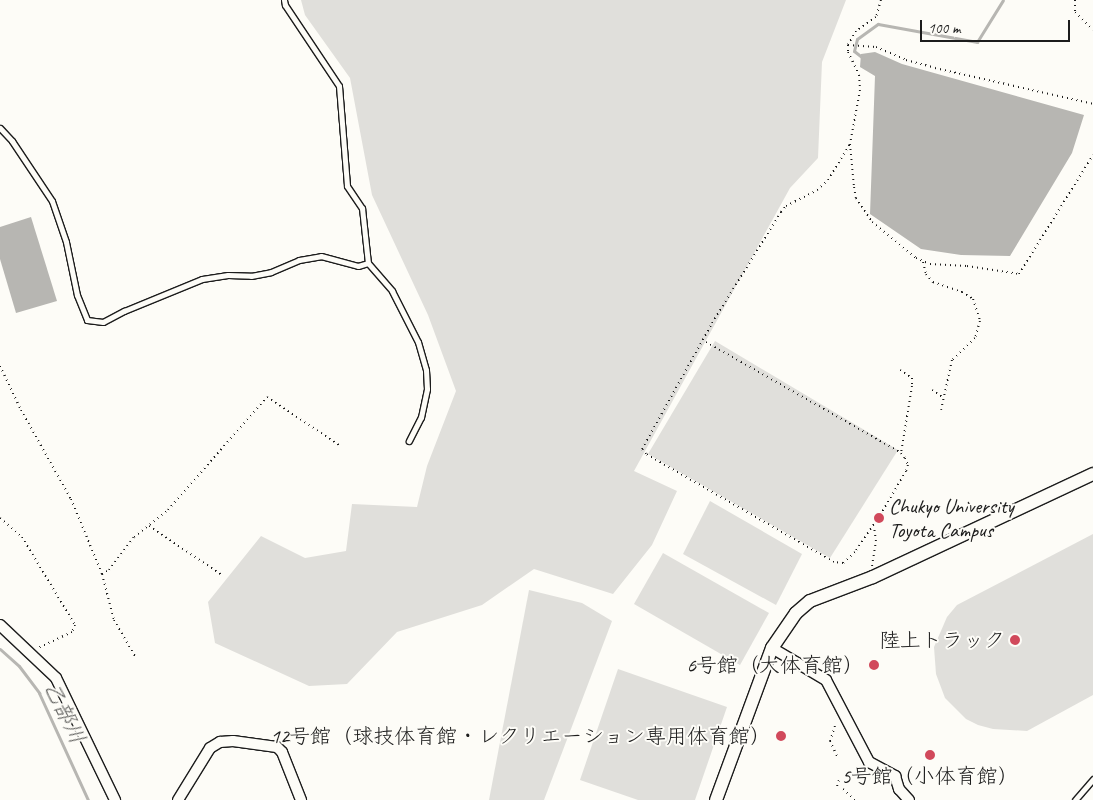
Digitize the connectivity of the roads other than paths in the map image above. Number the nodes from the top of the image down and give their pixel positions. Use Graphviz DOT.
graph roads {
  1 [pos="284,0"];
  2 [pos="0,128"];
  3 [pos="368,263"];
  4 [pos="408,441"];
  5 [pos="1093,474"];
  6 [pos="0,625"];
  7 [pos="772,648"];
  8 [pos="1093,779"];
  9 [pos="115,800"];
  10 [pos="178,800"];
  11 [pos="301,800"];
  12 [pos="716,800"];
  13 [pos="909,800"];
  14 [pos="1074,800"];
  1 -- 3 [label="lane"];
  2 -- 3 [label="lane"];
  3 -- 4 [label="lane"];
  5 -- 7 [label="street"];
  6 -- 9 [label="street"];
  7 -- 12 [label="street"];
  7 -- 13 [label="street"];
  8 -- 14 [label="lane"];
  10 -- 11 [label="street"];
}
